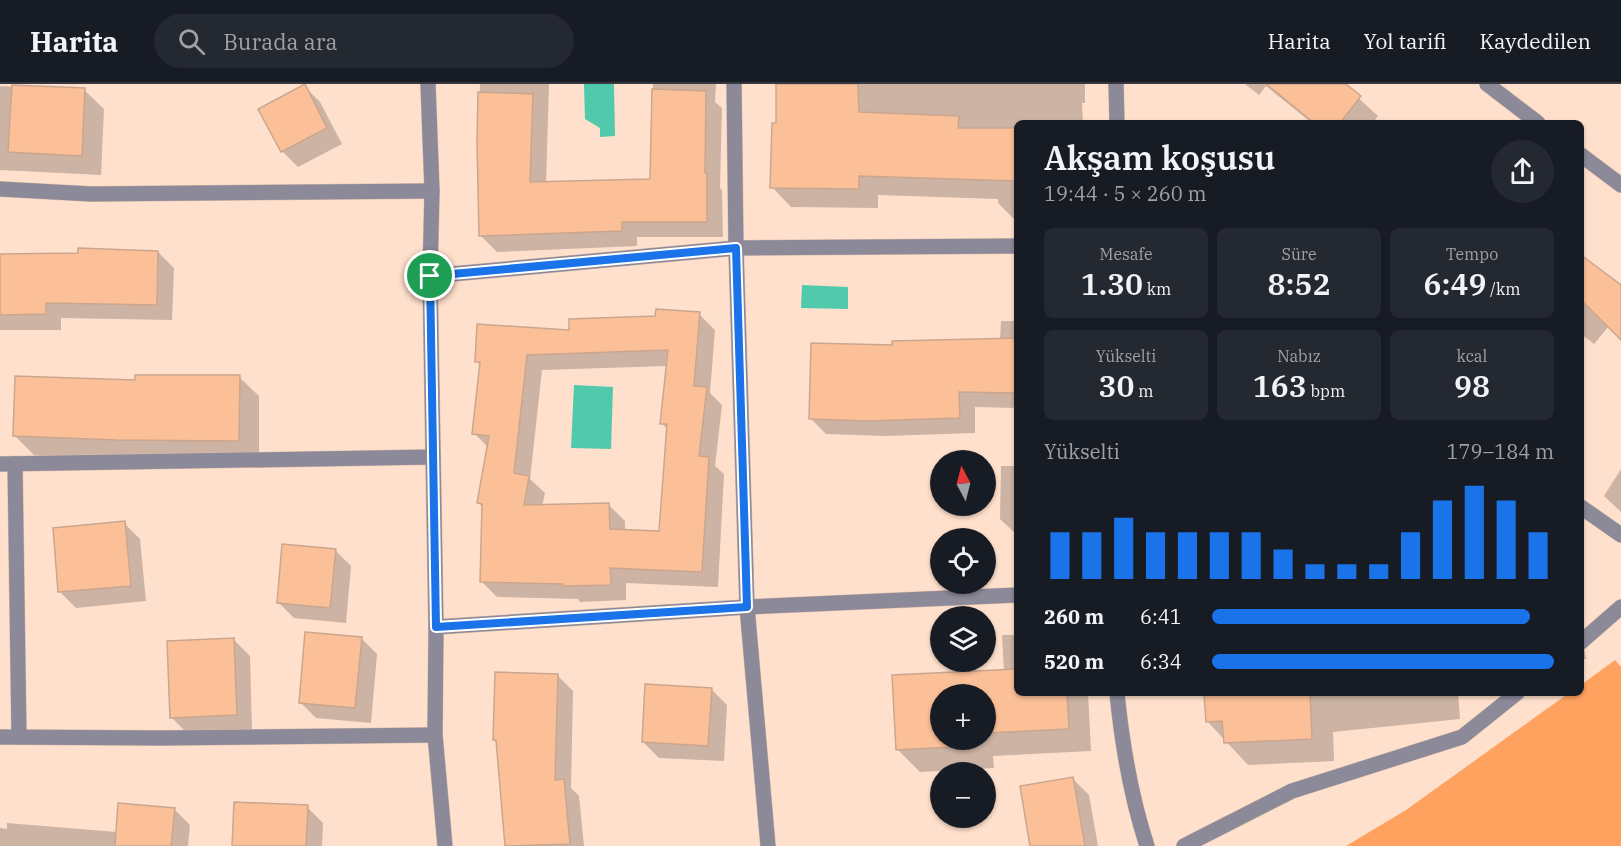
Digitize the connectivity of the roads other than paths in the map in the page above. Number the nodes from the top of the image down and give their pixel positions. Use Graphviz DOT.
graph roads {
  1 [pos="428,84"];
  2 [pos="734,84"];
  3 [pos="1116,84"];
  4 [pos="1487,84"];
  5 [pos="1117,120"];
  6 [pos="1534,120"];
  7 [pos="1584,157"];
  8 [pos="1621,185"];
  9 [pos="0,189"];
  10 [pos="432,191"];
  11 [pos="1014,246"];
  12 [pos="736,248"];
  13 [pos="430,276"];
  14 [pos="433,457"];
  15 [pos="8,464"];
  16 [pos="1584,509"];
  17 [pos="1621,535"];
  18 [pos="1014,595"];
  19 [pos="747,607"];
  20 [pos="1621,607"];
  21 [pos="436,627"];
  22 [pos="1584,639"];
  23 [pos="1118,696"];
  24 [pos="1513,696"];
  25 [pos="435,735"];
  26 [pos="0,737"];
  27 [pos="19,737"];
  28 [pos="445,846"];
  29 [pos="768,846"];
  30 [pos="1147,846"];
  31 [pos="1184,846"];
  1 -- 10 [label="street"];
  2 -- 12 [label="street"];
  3 -- 5 [label="street"];
  4 -- 6 [label="street"];
  7 -- 8 [label="street"];
  9 -- 10 [label="street"];
  10 -- 13 [label="street"];
  11 -- 12 [label="street"];
  12 -- 13 [label="street"];
  12 -- 19 [label="street"];
  13 -- 14 [label="street"];
  14 -- 15 [label="street"];
  14 -- 21 [label="street"];
  15 -- 27 [label="street"];
  16 -- 17 [label="street"];
  18 -- 19 [label="street"];
  19 -- 21 [label="street"];
  19 -- 29 [label="street"];
  20 -- 22 [label="street"];
  21 -- 25 [label="street"];
  23 -- 30 [label="street"];
  24 -- 31 [label="street"];
  25 -- 27 [label="street"];
  25 -- 28 [label="street"];
  26 -- 27 [label="street"];
}
